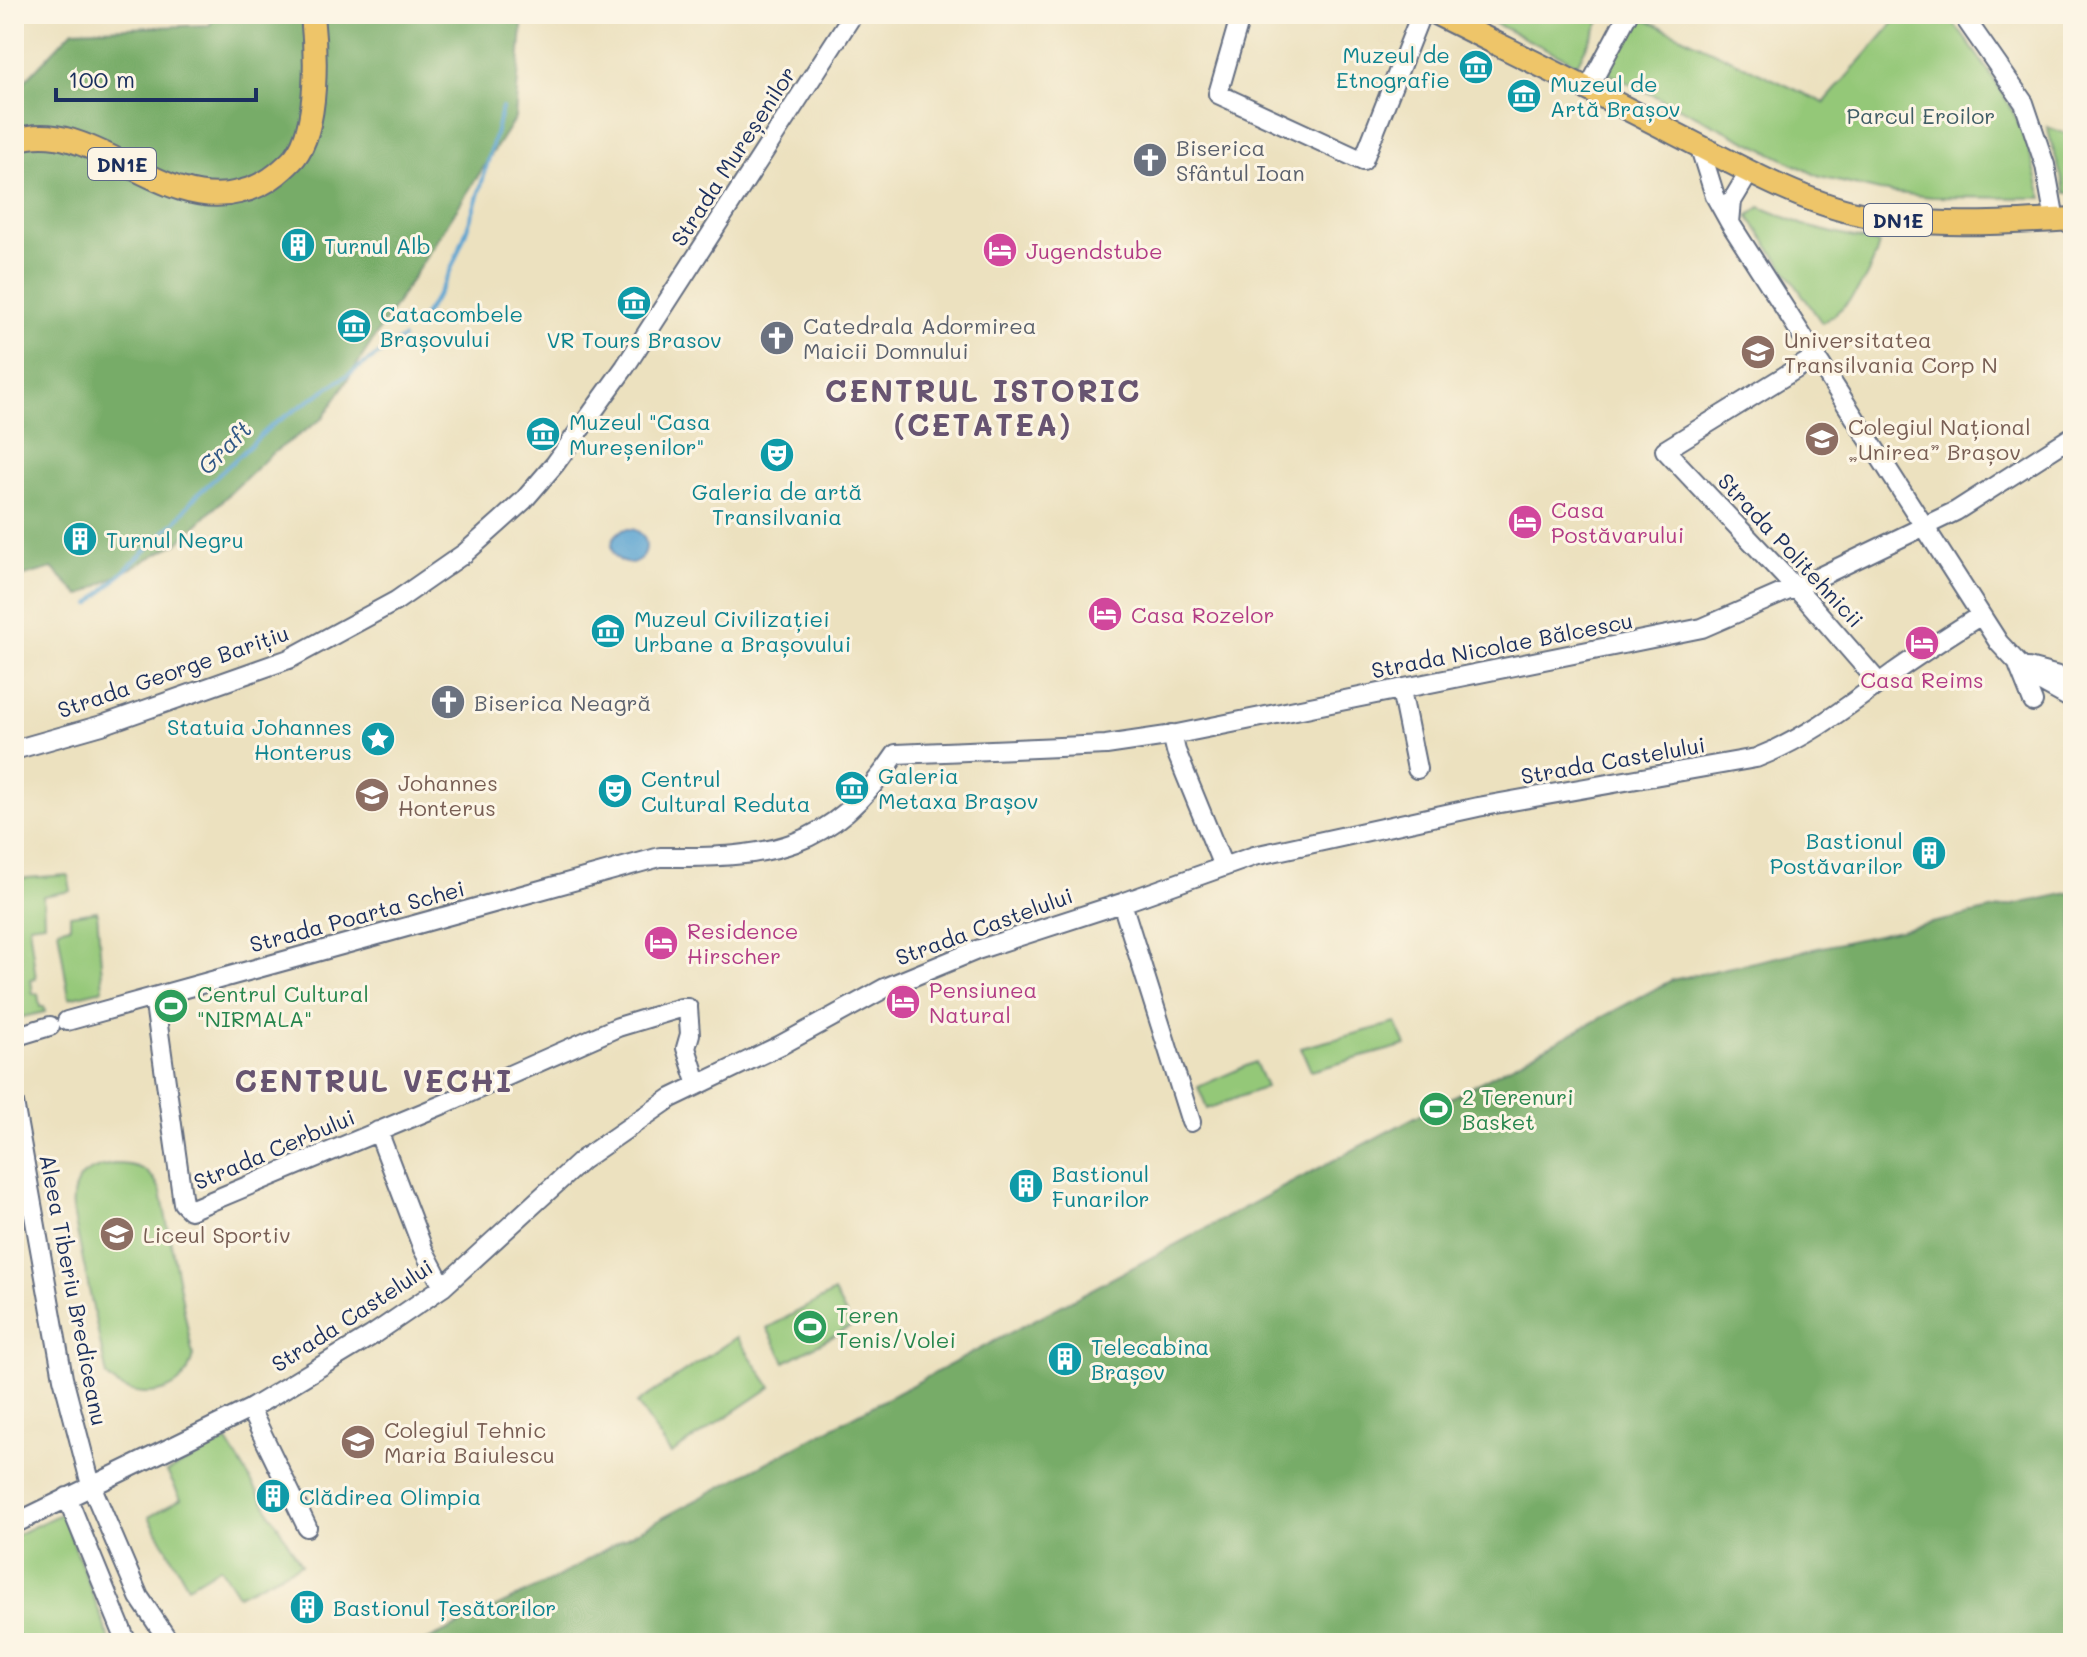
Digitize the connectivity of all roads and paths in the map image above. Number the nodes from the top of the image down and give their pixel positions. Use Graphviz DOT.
graph roads {
  1 [pos="312,14"];
  2 [pos="853,14"];
  3 [pos="1241,14"];
  4 [pos="1421,14"];
  5 [pos="1437,14"];
  6 [pos="1628,14"];
  7 [pos="1962,14"];
  8 [pos="1588,89"];
  9 [pos="14,141"];
  10 [pos="1699,145"];
  11 [pos="1750,171"];
  12 [pos="2064,220"];
  13 [pos="1730,223"];
  14 [pos="1817,356"];
  15 [pos="2073,436"];
  16 [pos="502,520"];
  17 [pos="1926,526"];
  18 [pos="1795,587"];
  19 [pos="1981,615"];
  20 [pos="2018,665"];
  21 [pos="2070,678"];
  22 [pos="1879,683"];
  23 [pos="1401,690"];
  24 [pos="2073,700"];
  25 [pos="2033,702"];
  26 [pos="1172,734"];
  27 [pos="14,750"];
  28 [pos="896,754"];
  29 [pos="1417,769"];
  30 [pos="1223,866"];
  31 [pos="1122,903"];
  32 [pos="154,997"];
  33 [pos="14,1037"];
  34 [pos="698,1085"];
  35 [pos="14,1103"];
  36 [pos="1191,1122"];
  37 [pos="378,1131"];
  38 [pos="443,1287"];
  39 [pos="250,1409"];
  40 [pos="92,1487"];
  41 [pos="67,1497"];
  42 [pos="14,1524"];
  43 [pos="307,1527"];
  44 [pos="127,1643"];
  45 [pos="170,1643"];
  1 -- 9 [label="main road, DN1E"];
  2 -- 16 [label="street, Strada Mureșenilor"];
  3 -- 4 [label="street"];
  5 -- 8 [label="main road, DN1E"];
  6 -- 8 [label="street"];
  7 -- 12 [label="street"];
  8 -- 10 [label="main road, DN1E"];
  10 -- 11 [label="main road, DN1E"];
  10 -- 13 [label="street"];
  11 -- 12 [label="main road, DN1E"];
  11 -- 13 [label="street"];
  13 -- 14 [label="street"];
  14 -- 17 [label="street"];
  14 -- 18 [label="street, Strada Politehnicii"];
  15 -- 17 [label="street, Strada Nicolae Bălcescu"];
  16 -- 27 [label="street, Strada George Barițiu"];
  17 -- 18 [label="street, Strada Nicolae Bălcescu"];
  17 -- 19 [label="street"];
  18 -- 22 [label="street, Strada Politehnicii"];
  18 -- 23 [label="street, Strada Nicolae Bălcescu"];
  19 -- 20 [label="street"];
  19 -- 22 [label="street, Strada Castelului"];
  20 -- 21 [label="street"];
  20 -- 24 [label="street"];
  20 -- 25 [label="street"];
  22 -- 30 [label="street, Strada Castelului"];
  23 -- 26 [label="street, Strada Nicolae Bălcescu"];
  23 -- 29 [label="street"];
  26 -- 28 [label="street, Strada Nicolae Bălcescu"];
  26 -- 30 [label="street"];
  28 -- 32 [label="street, Strada Poarta Schei"];
  30 -- 31 [label="street, Strada Castelului"];
  31 -- 34 [label="street, Strada Castelului"];
  31 -- 36 [label="street"];
  32 -- 33 [label="street, Strada Poarta Schei"];
  32 -- 37 [label="street, Strada Cerbului"];
  34 -- 37 [label="street, Strada Cerbului"];
  34 -- 38 [label="street, Strada Castelului"];
  35 -- 40 [label="street, Aleea Tiberiu Brediceanu"];
  37 -- 38 [label="street"];
  38 -- 39 [label="street, Strada Castelului"];
  39 -- 40 [label="street, Strada Castelului"];
  39 -- 43 [label="street"];
  40 -- 41 [label="street, Strada Castelului"];
  40 -- 45 [label="street, Aleea Tiberiu Brediceanu"];
  41 -- 42 [label="street, Strada Castelului"];
  41 -- 44 [label="street"];
}
